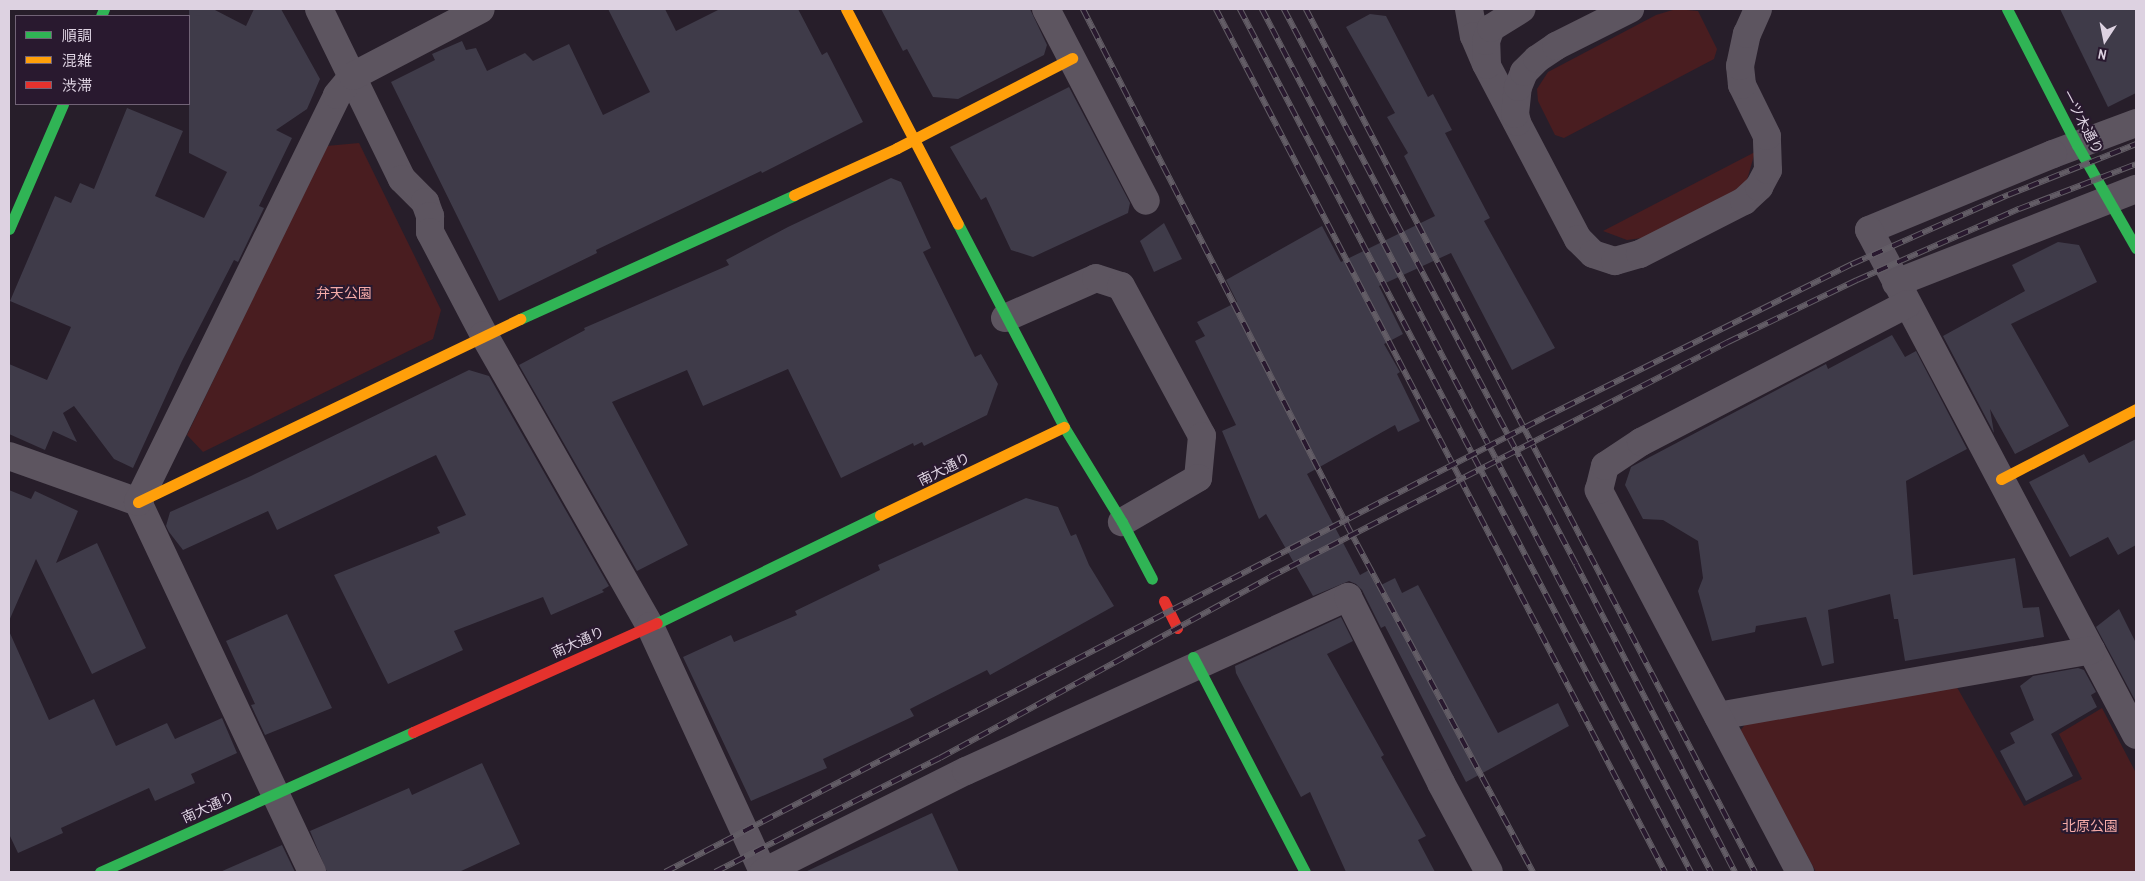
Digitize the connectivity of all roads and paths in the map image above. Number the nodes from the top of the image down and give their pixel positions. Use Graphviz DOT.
graph roads {
  1 [pos="320,9"];
  2 [pos="481,9"];
  3 [pos="846,9"];
  4 [pos="1046,9"];
  5 [pos="1469,9"];
  6 [pos="1522,9"];
  7 [pos="1630,9"];
  8 [pos="1758,9"];
  9 [pos="2007,9"];
  10 [pos="1072,58"];
  11 [pos="1489,71"];
  12 [pos="353,76"];
  13 [pos="63,105"];
  14 [pos="2136,123"];
  15 [pos="1519,130"];
  16 [pos="915,139"];
  17 [pos="2077,145"];
  18 [pos="2136,189"];
  19 [pos="2110,200"];
  20 [pos="1146,201"];
  21 [pos="9,228"];
  22 [pos="2136,248"];
  23 [pos="1902,293"];
  24 [pos="1005,318"];
  25 [pos="484,335"];
  26 [pos="2136,409"];
  27 [pos="1064,428"];
  28 [pos="9,456"];
  29 [pos="2002,479"];
  30 [pos="138,502"];
  31 [pos="1122,522"];
  32 [pos="1152,579"];
  33 [pos="1164,601"];
  34 [pos="650,626"];
  35 [pos="1177,628"];
  36 [pos="2091,650"];
  37 [pos="1195,661"];
  38 [pos="1718,716"];
  39 [pos="2136,733"];
  40 [pos="274,793"];
  41 [pos="100,872"];
  42 [pos="312,872"];
  43 [pos="764,872"];
  44 [pos="1303,872"];
  45 [pos="1489,872"];
  46 [pos="1800,872"];
  1 -- 12 [label="street"];
  2 -- 12 [label="street"];
  3 -- 16 [label="street"];
  4 -- 10 [label="street"];
  5 -- 11 [label="street"];
  6 -- 11 [label="street"];
  7 -- 15 [label="street"];
  8 -- 15 [label="street"];
  9 -- 17 [label="street, 一ツ木通り"];
  10 -- 16 [label="street"];
  10 -- 20 [label="street"];
  11 -- 15 [label="street"];
  12 -- 25 [label="street"];
  12 -- 30 [label="street"];
  13 -- 21 [label="street"];
  14 -- 17 [label="street"];
  16 -- 24 [label="street"];
  16 -- 25 [label="street"];
  17 -- 19 [label="street, 一ツ木通り"];
  17 -- 23 [label="street"];
  18 -- 19 [label="street"];
  19 -- 22 [label="street, 一ツ木通り"];
  19 -- 23 [label="street"];
  23 -- 29 [label="street"];
  23 -- 38 [label="street"];
  24 -- 27 [label="street"];
  24 -- 31 [label="street"];
  25 -- 30 [label="street"];
  25 -- 34 [label="street"];
  26 -- 29 [label="street"];
  27 -- 31 [label="street"];
  27 -- 34 [label="street, 南大通り"];
  28 -- 30 [label="street"];
  29 -- 36 [label="street"];
  30 -- 40 [label="street"];
  31 -- 32 [label="street"];
  33 -- 35 [label="street"];
  34 -- 40 [label="street, 南大通り"];
  34 -- 43 [label="street"];
  36 -- 38 [label="street"];
  36 -- 39 [label="street"];
  37 -- 43 [label="street"];
  37 -- 44 [label="street"];
  37 -- 45 [label="street"];
  38 -- 46 [label="street"];
  40 -- 41 [label="street, 南大通り"];
  40 -- 42 [label="street"];
}
